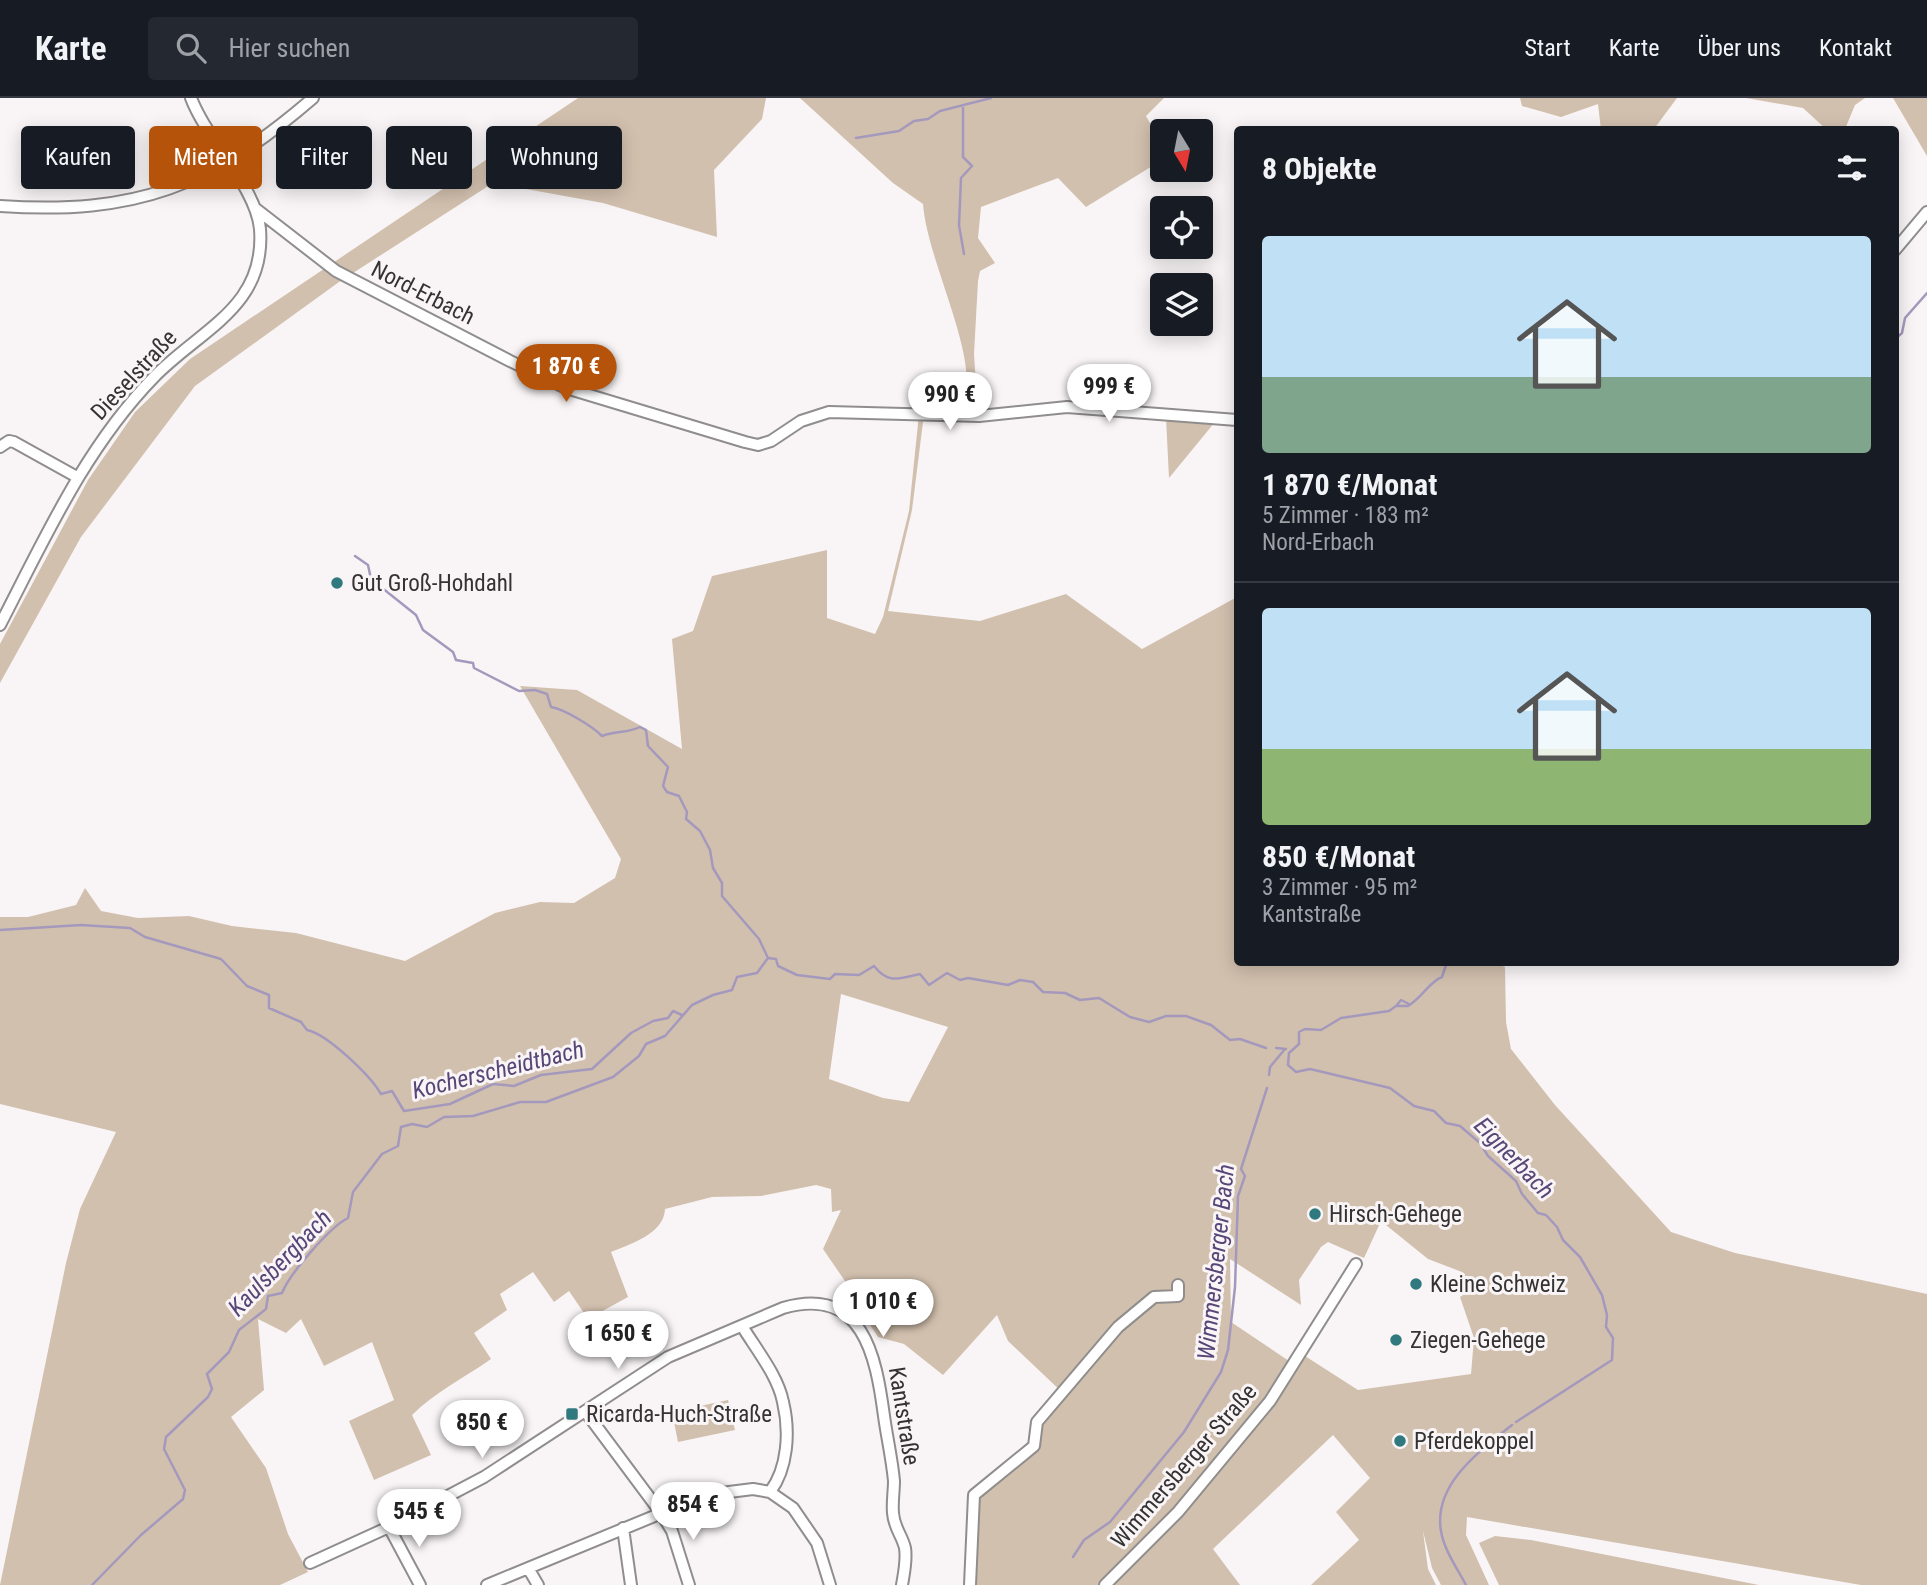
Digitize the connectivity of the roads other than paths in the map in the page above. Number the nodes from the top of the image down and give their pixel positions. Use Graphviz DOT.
graph roads {
  1 [pos="191,98"];
  2 [pos="313,98"];
  3 [pos="206,126"];
  4 [pos="262,138"];
  5 [pos="171,189"];
  6 [pos="243,189"];
  7 [pos="0,206"];
  8 [pos="256,209"];
  9 [pos="1927,212"];
  10 [pos="1899,245"];
  11 [pos="1234,421"];
  12 [pos="0,447"];
  13 [pos="77,477"];
  14 [pos="0,625"];
  15 [pos="1356,1264"];
  16 [pos="1178,1285"];
  17 [pos="742,1326"];
  18 [pos="585,1411"];
  19 [pos="770,1492"];
  20 [pos="662,1513"];
  21 [pos="389,1527"];
  22 [pos="623,1528"];
  23 [pos="310,1563"];
  24 [pos="528,1568"];
  25 [pos="420,1585"];
  26 [pos="487,1585"];
  27 [pos="538,1585"];
  28 [pos="631,1585"];
  29 [pos="689,1585"];
  30 [pos="830,1585"];
  31 [pos="902,1585"];
  32 [pos="970,1585"];
  33 [pos="1105,1585"];
  1 -- 3 [label="street, Dieselstraße"];
  2 -- 4 [label="street"];
  5 -- 7 [label="street"];
  6 -- 8 [label="street, Dieselstraße"];
  8 -- 11 [label="street, Nord-Erbach"];
  8 -- 13 [label="street, Dieselstraße"];
  9 -- 10 [label="street"];
  12 -- 13 [label="street"];
  13 -- 14 [label="street, Dieselstraße"];
  15 -- 33 [label="street, Wimmersberger Straße"];
  16 -- 32 [label="street"];
  17 -- 18 [label="street, Kantstraße"];
  17 -- 19 [label="street"];
  17 -- 31 [label="street, Kantstraße"];
  18 -- 20 [label="street"];
  18 -- 21 [label="street, Kantstraße"];
  19 -- 20 [label="street"];
  19 -- 30 [label="street"];
  20 -- 22 [label="street"];
  20 -- 29 [label="street"];
  21 -- 23 [label="street, Kantstraße"];
  21 -- 25 [label="street"];
  22 -- 24 [label="street"];
  22 -- 28 [label="street"];
  24 -- 26 [label="street"];
  24 -- 27 [label="street"];
}
